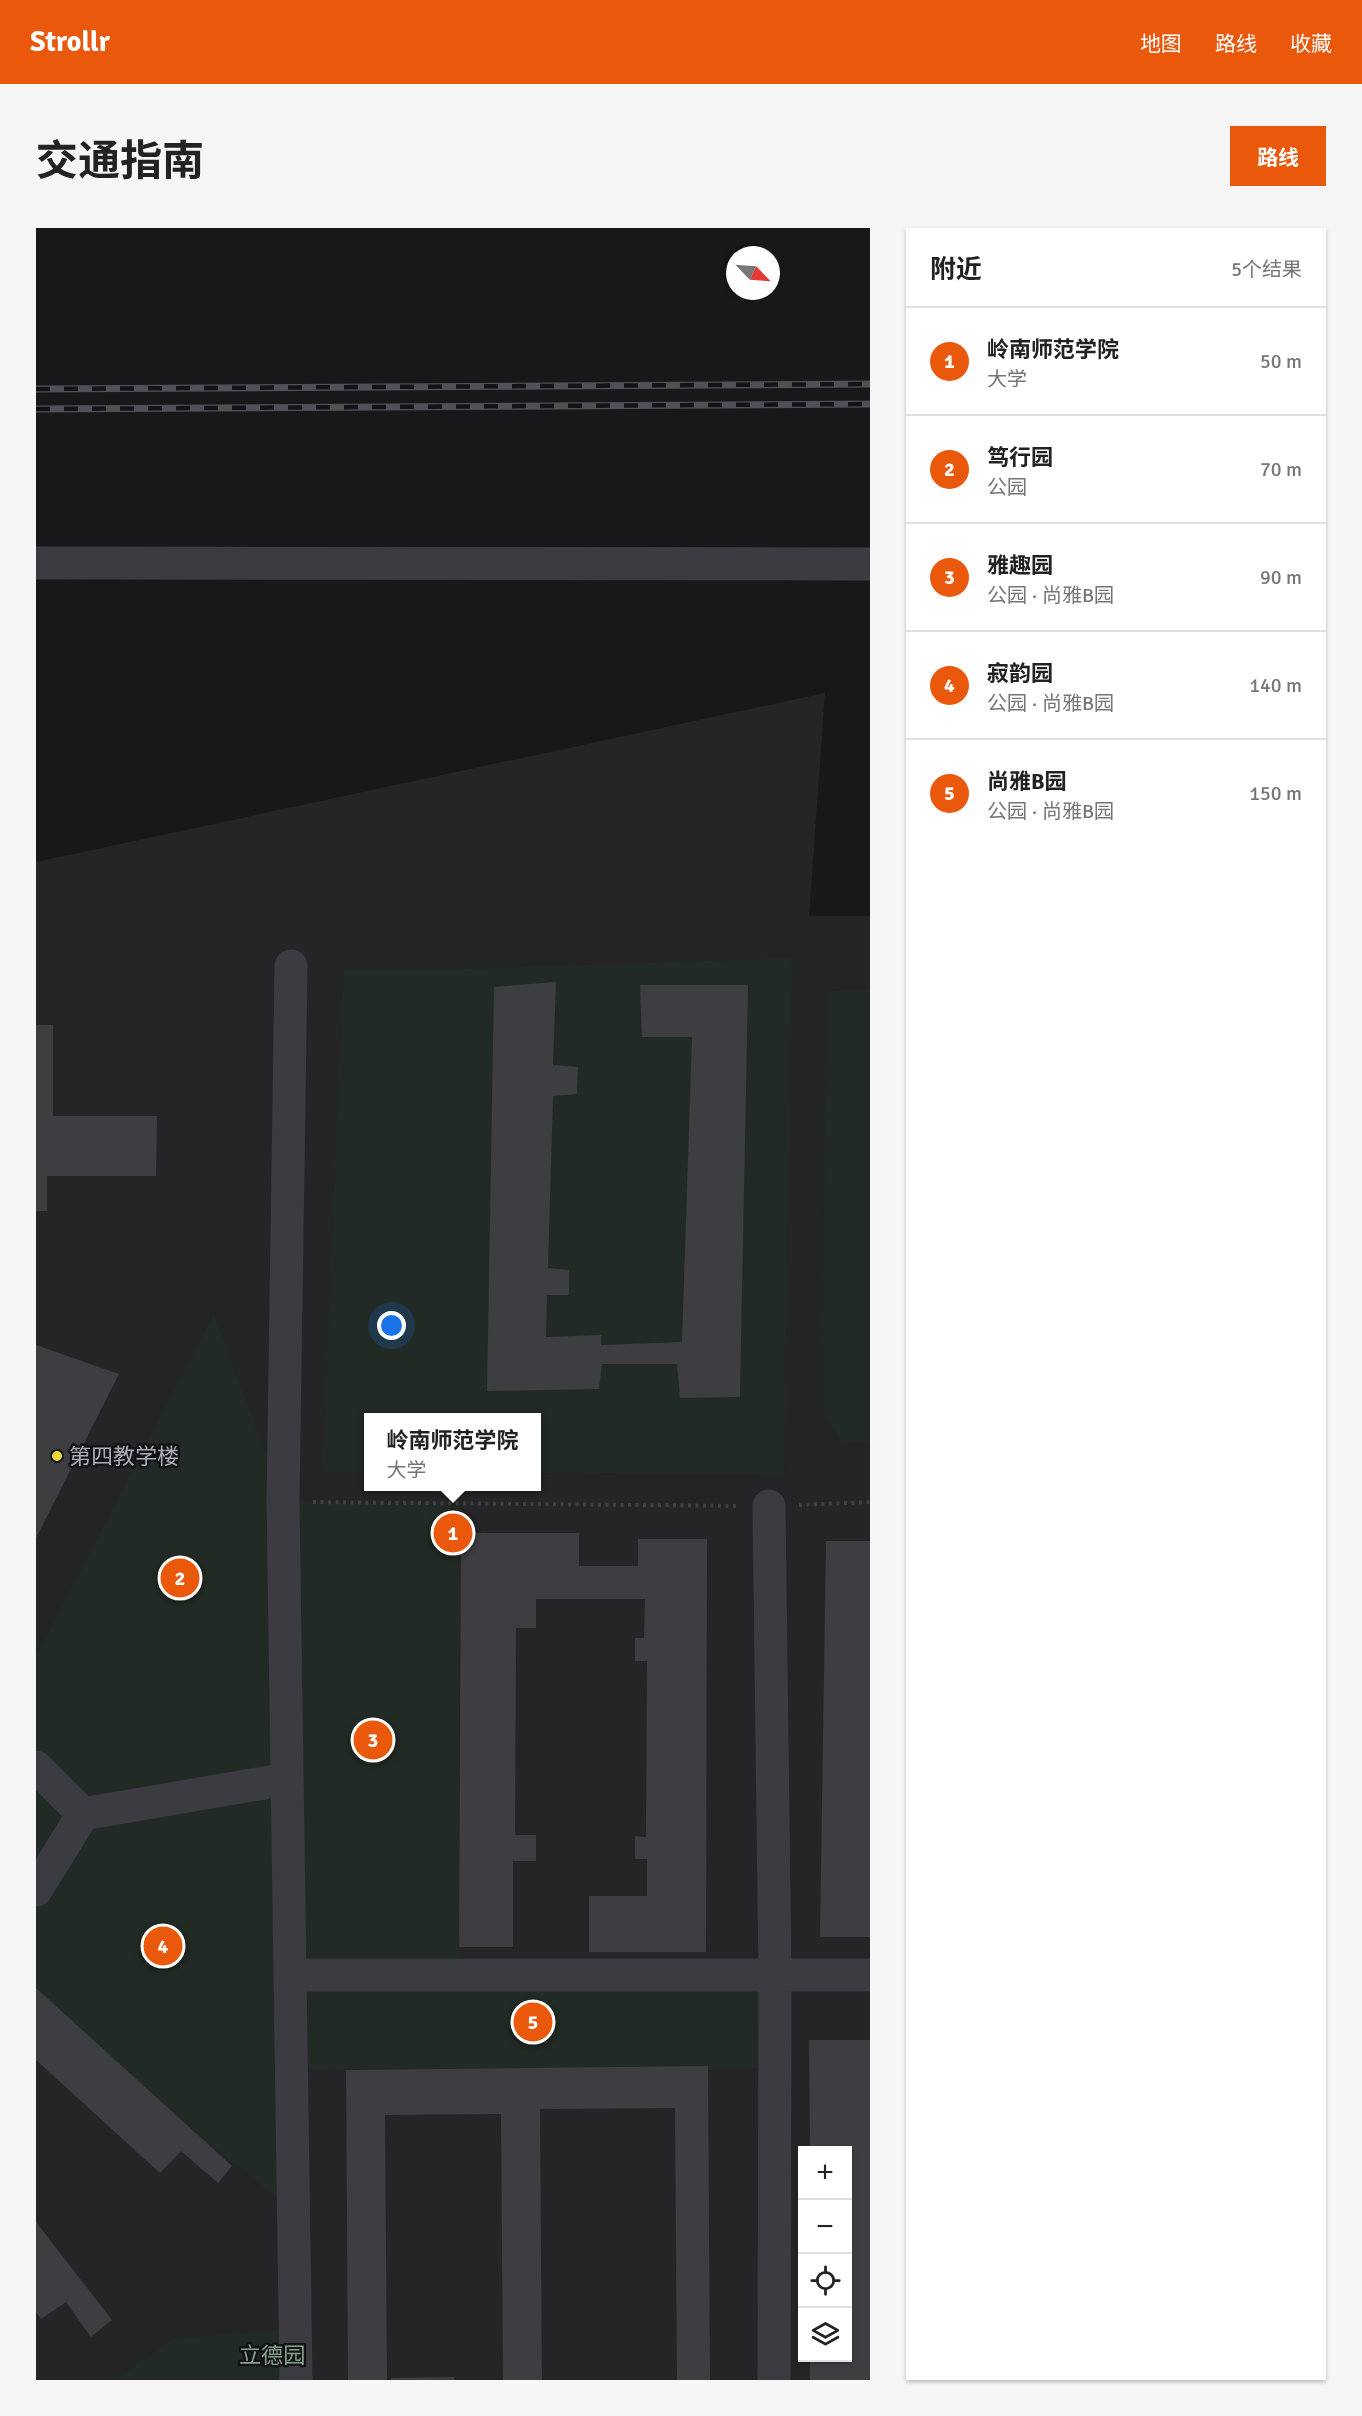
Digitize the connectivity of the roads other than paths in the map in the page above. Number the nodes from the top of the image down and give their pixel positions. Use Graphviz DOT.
graph roads {
  1 [pos="36,563"];
  2 [pos="870,564"];
  3 [pos="291,966"];
  4 [pos="770,1506"];
  5 [pos="36,1767"];
  6 [pos="287,1779"];
  7 [pos="83,1814"];
  8 [pos="36,1890"];
  9 [pos="775,1975"];
  10 [pos="870,1975"];
  11 [pos="290,1976"];
  12 [pos="296,2380"];
  13 [pos="774,2380"];
  1 -- 2 [label="street"];
  3 -- 6 [label="street"];
  4 -- 9 [label="street"];
  5 -- 7 [label="street"];
  6 -- 7 [label="street"];
  6 -- 11 [label="street"];
  7 -- 8 [label="street"];
  9 -- 10 [label="street"];
  9 -- 11 [label="street"];
  9 -- 13 [label="street"];
  11 -- 12 [label="street"];
}
